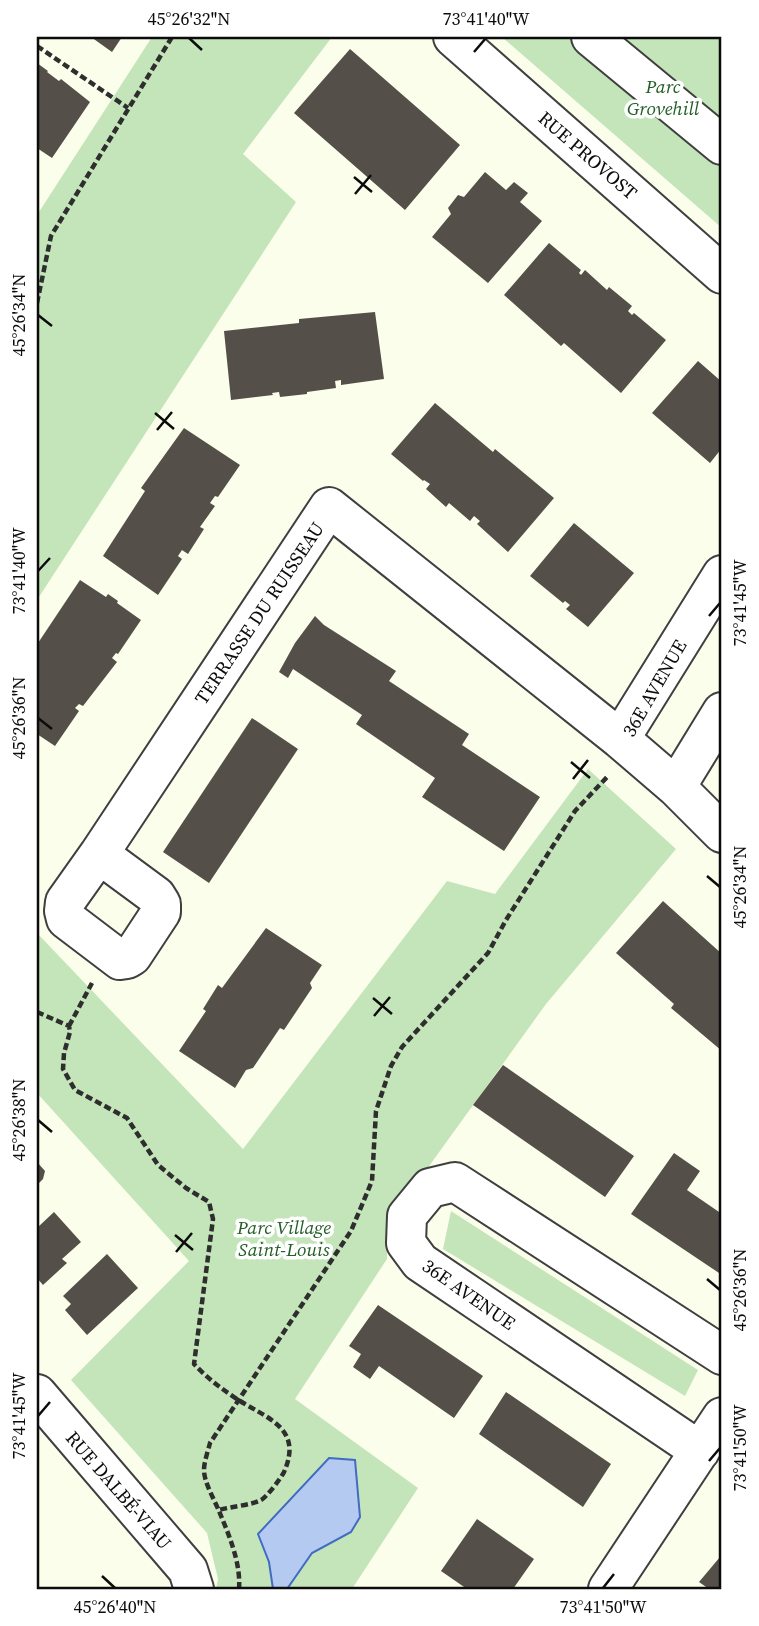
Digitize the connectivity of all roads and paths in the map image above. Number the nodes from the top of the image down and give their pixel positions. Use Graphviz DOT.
graph roads {
  1 [pos="172,37"];
  2 [pos="453,37"];
  3 [pos="591,37"];
  4 [pos="37,46"];
  5 [pos="128,108"];
  6 [pos="722,145"];
  7 [pos="722,274"];
  8 [pos="37,303"];
  9 [pos="722,575"];
  10 [pos="722,712"];
  11 [pos="626,745"];
  12 [pos="676,787"];
  13 [pos="722,833"];
  14 [pos="99,854"];
  15 [pos="108,952"];
  16 [pos="37,1012"];
  17 [pos="70,1029"];
  18 [pos="722,1355"];
  19 [pos="37,1394"];
  20 [pos="238,1399"];
  21 [pos="722,1418"];
  22 [pos="700,1451"];
  23 [pos="219,1510"];
  24 [pos="194,1589"];
  25 [pos="239,1589"];
  26 [pos="608,1589"];
  1 -- 5 [label="path"];
  2 -- 7 [label="street, RUE PROVOST"];
  3 -- 6 [label="street"];
  4 -- 5 [label="path"];
  5 -- 8 [label="path"];
  9 -- 11 [label="street, 36E AVENUE"];
  10 -- 12 [label="street"];
  11 -- 12 [label="street, 36E AVENUE"];
  11 -- 14 [label="street, TERRASSE DU RUISSEAU"];
  11 -- 20 [label="path"];
  12 -- 13 [label="street, 36E AVENUE"];
  14 -- 15 [label="street, TERRASSE DU RUISSEAU"];
  14 -- 15 [label="street"];
  15 -- 17 [label="path"];
  16 -- 17 [label="path"];
  17 -- 20 [label="path"];
  18 -- 22 [label="street, 36E AVENUE"];
  19 -- 24 [label="street, RUE DALBÉ-VIAU"];
  20 -- 23 [label="path"];
  20 -- 23 [label="path"];
  21 -- 22 [label="street"];
  22 -- 26 [label="street"];
  23 -- 25 [label="path"];
}
